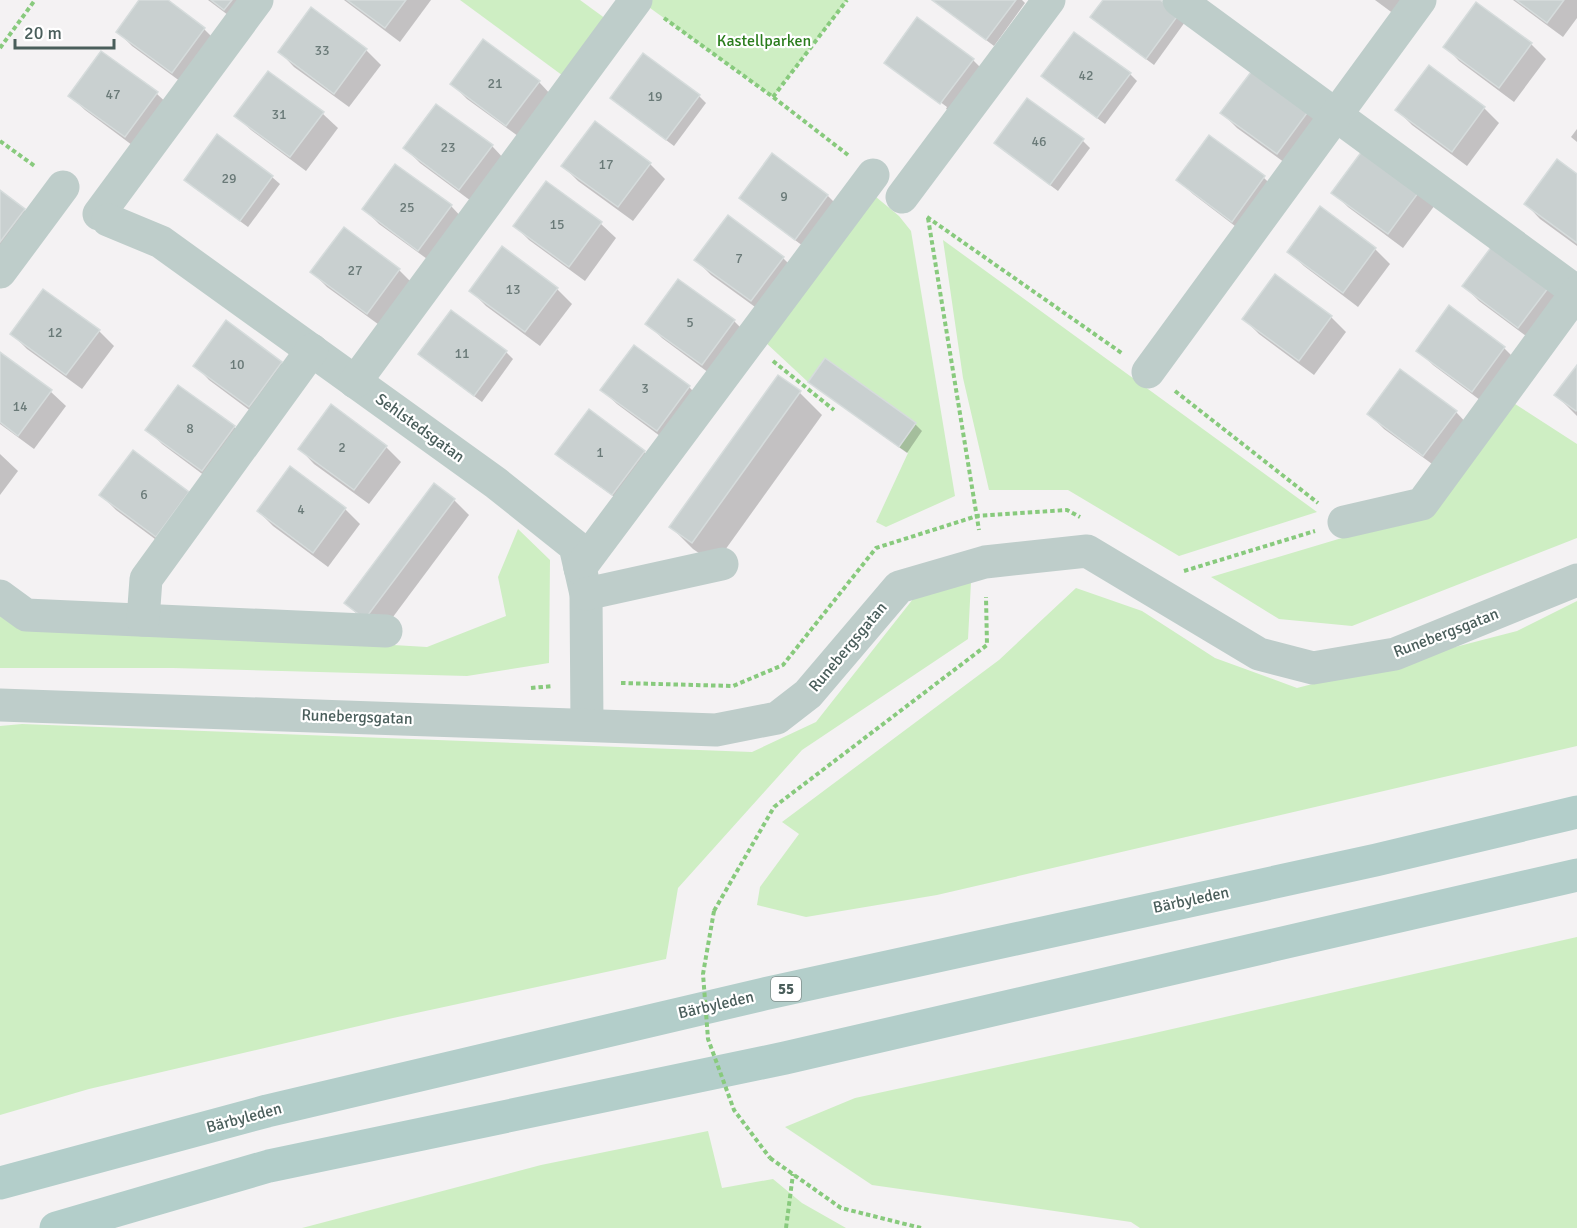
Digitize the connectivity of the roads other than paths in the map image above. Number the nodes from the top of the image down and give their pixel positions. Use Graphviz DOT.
graph roads {
  1 [pos="257,0"];
  2 [pos="1049,0"];
  3 [pos="1179,0"];
  4 [pos="1420,0"];
  5 [pos="647,7"];
  6 [pos="1336,115"];
  7 [pos="873,175"];
  8 [pos="63,187"];
  9 [pos="902,198"];
  10 [pos="0,272"];
  11 [pos="1577,292"];
  12 [pos="312,350"];
  13 [pos="1148,372"];
  14 [pos="355,382"];
  15 [pos="1344,522"];
  16 [pos="722,564"];
  17 [pos="1577,580"];
  18 [pos="583,581"];
  19 [pos="0,596"];
  20 [pos="143,620"];
  21 [pos="386,631"];
  22 [pos="0,705"];
  23 [pos="587,725"];
  24 [pos="1577,812"];
  25 [pos="1577,875"];
  26 [pos="0,1183"];
  27 [pos="56,1228"];
  1 -- 12 [label="street, Sehlstedsgatan"];
  2 -- 9 [label="street"];
  3 -- 6 [label="street"];
  4 -- 6 [label="street"];
  5 -- 14 [label="street"];
  6 -- 11 [label="street"];
  6 -- 13 [label="street"];
  7 -- 18 [label="street"];
  8 -- 10 [label="street"];
  11 -- 15 [label="street"];
  12 -- 14 [label="street, Sehlstedsgatan"];
  12 -- 20 [label="street"];
  14 -- 18 [label="street, Sehlstedsgatan"];
  16 -- 18 [label="street"];
  17 -- 23 [label="street, Runebergsgatan"];
  18 -- 23 [label="street, Sehlstedsgatan"];
  19 -- 20 [label="street"];
  20 -- 21 [label="street"];
  22 -- 23 [label="street, Runebergsgatan"];
  24 -- 26 [label="main road, Bärbyleden / 55"];
  25 -- 27 [label="main road"];
}
